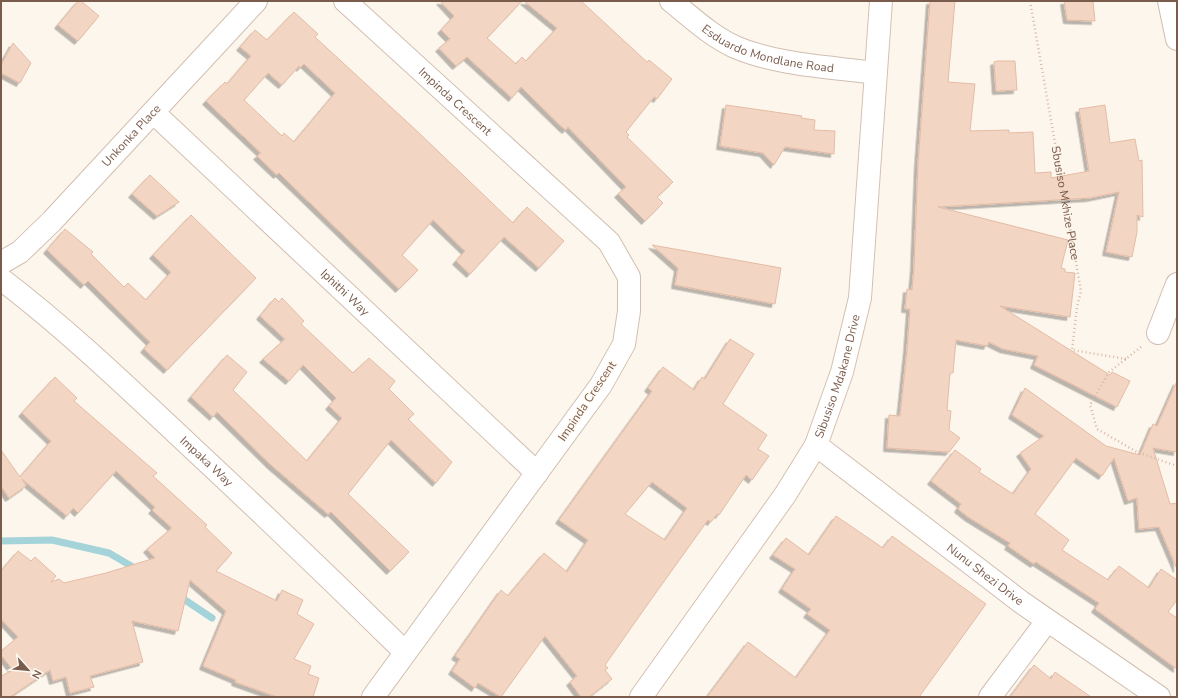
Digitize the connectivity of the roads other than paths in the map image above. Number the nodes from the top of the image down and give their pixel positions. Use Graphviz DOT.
graph roads {
  1 [pos="256,1"];
  2 [pos="344,1"];
  3 [pos="671,1"];
  4 [pos="881,1"];
  5 [pos="1169,1"];
  6 [pos="1177,39"];
  7 [pos="875,73"];
  8 [pos="154,113"];
  9 [pos="1,263"];
  10 [pos="1,279"];
  11 [pos="1177,284"];
  12 [pos="1158,333"];
  13 [pos="816,445"];
  14 [pos="537,473"];
  15 [pos="1047,620"];
  16 [pos="405,652"];
  17 [pos="372,697"];
  18 [pos="641,697"];
  19 [pos="990,697"];
  20 [pos="1159,697"];
  1 -- 8 [label="street, Unkonka Place"];
  2 -- 14 [label="street, Impinda Crescent"];
  3 -- 7 [label="street, Esduardo Mondlane Road"];
  4 -- 7 [label="street, Sibusiso Mdakane Drive"];
  5 -- 6 [label="street"];
  7 -- 13 [label="street, Sibusiso Mdakane Drive"];
  8 -- 9 [label="street, Unkonka Place"];
  8 -- 14 [label="street, Iphithi Way"];
  10 -- 16 [label="street, Impaka Way"];
  11 -- 12 [label="street"];
  13 -- 15 [label="street, Nunu Shezi Drive"];
  13 -- 18 [label="street, Sibusiso Mdakane Drive"];
  14 -- 16 [label="street, Impinda Crescent"];
  15 -- 19 [label="street"];
  15 -- 20 [label="street, Nunu Shezi Drive"];
  16 -- 17 [label="street, Impinda Crescent"];
}
